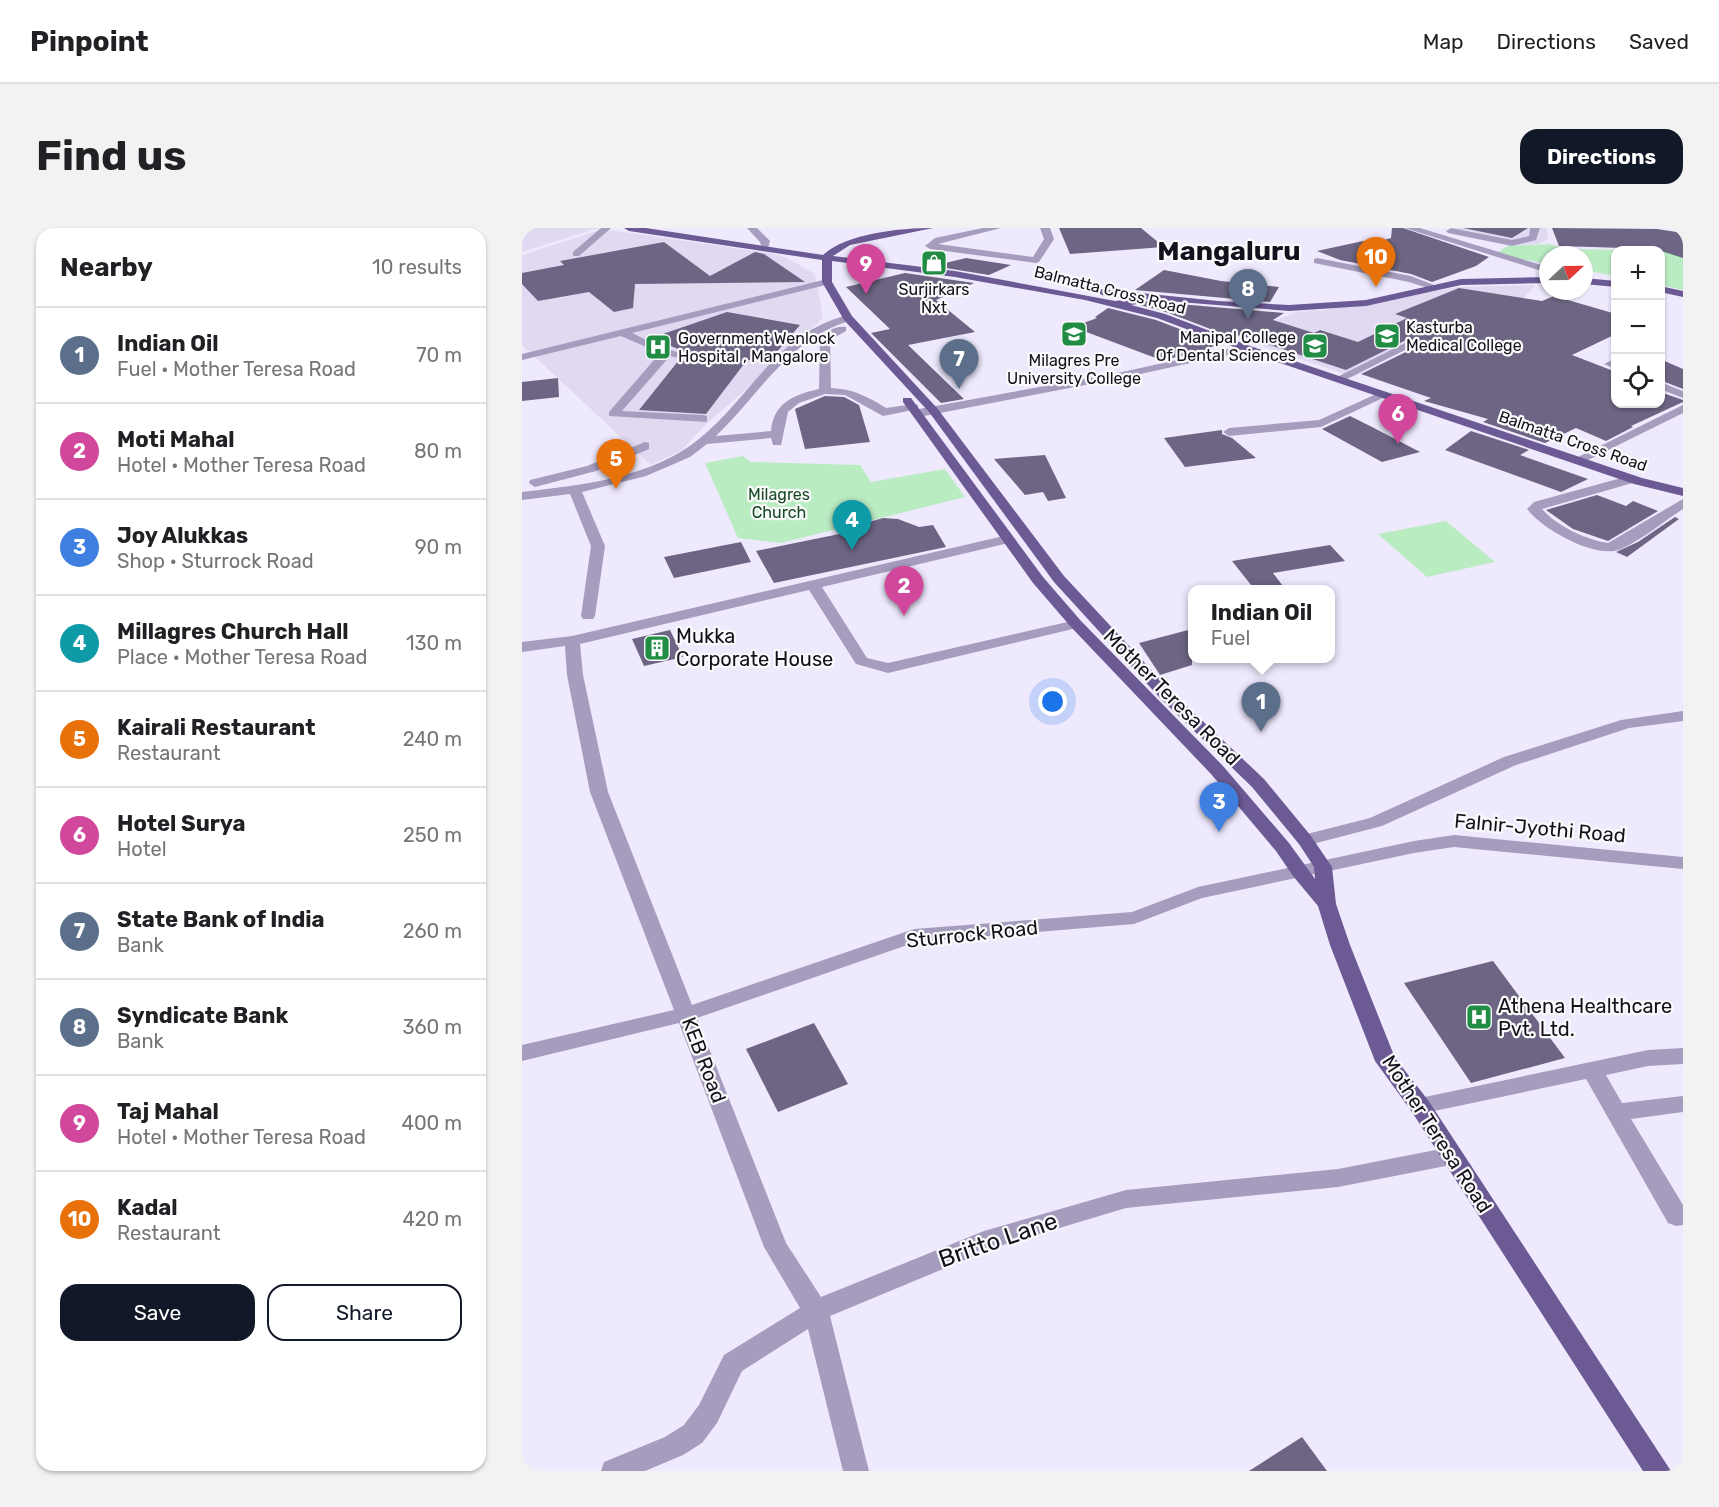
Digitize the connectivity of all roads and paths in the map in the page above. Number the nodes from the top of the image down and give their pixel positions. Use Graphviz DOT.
graph roads {
  1 [pos="606,228"];
  2 [pos="629,228"];
  3 [pos="667,228"];
  4 [pos="752,228"];
  5 [pos="903,228"];
  6 [pos="928,228"];
  7 [pos="996,228"];
  8 [pos="1045,228"];
  9 [pos="1410,228"];
  10 [pos="1438,228"];
  11 [pos="1535,228"];
  12 [pos="765,246"];
  13 [pos="787,253"];
  14 [pos="576,254"];
  15 [pos="822,256"];
  16 [pos="1036,260"];
  17 [pos="1317,261"];
  18 [pos="872,264"];
  19 [pos="1539,267"];
  20 [pos="811,268"];
  21 [pos="1017,272"];
  22 [pos="1539,280"];
  23 [pos="1593,282"];
  24 [pos="821,283"];
  25 [pos="1611,283"];
  26 [pos="1434,287"];
  27 [pos="1665,290"];
  28 [pos="1683,294"];
  29 [pos="1109,298"];
  30 [pos="1162,298"];
  31 [pos="836,316"];
  32 [pos="1161,316"];
  33 [pos="622,333"];
  34 [pos="852,341"];
  35 [pos="1408,344"];
  36 [pos="1246,348"];
  37 [pos="667,352"];
  38 [pos="522,357"];
  39 [pos="687,357"];
  40 [pos="868,357"];
  41 [pos="1339,380"];
  42 [pos="1665,388"];
  43 [pos="825,392"];
  44 [pos="1383,394"];
  45 [pos="1683,395"];
  46 [pos="1683,408"];
  47 [pos="922,410"];
  48 [pos="703,419"];
  49 [pos="1229,432"];
  50 [pos="704,441"];
  51 [pos="645,446"];
  52 [pos="1578,460"];
  53 [pos="592,468"];
  54 [pos="1632,479"];
  55 [pos="609,482"];
  56 [pos="535,483"];
  57 [pos="575,491"];
  58 [pos="1683,492"];
  59 [pos="522,496"];
  60 [pos="1683,503"];
  61 [pos="1008,539"];
  62 [pos="812,583"];
  63 [pos="588,616"];
  64 [pos="1077,624"];
  65 [pos="572,641"];
  66 [pos="522,647"];
  67 [pos="1683,716"];
  68 [pos="1258,783"];
  69 [pos="1235,790"];
  70 [pos="1305,840"];
  71 [pos="1683,863"];
  72 [pos="1323,867"];
  73 [pos="1299,872"];
  74 [pos="1328,904"];
  75 [pos="687,1014"];
  76 [pos="522,1053"];
  77 [pos="1683,1056"];
  78 [pos="1592,1070"];
  79 [pos="1683,1104"];
  80 [pos="1420,1106"];
  81 [pos="1617,1112"];
  82 [pos="1452,1156"];
  83 [pos="1683,1215"];
  84 [pos="816,1311"];
  85 [pos="614,1471"];
  86 [pos="856,1471"];
  87 [pos="1658,1471"];
  1 -- 14 [label="street"];
  2 -- 13 [label="main road"];
  3 -- 12 [label="main road"];
  4 -- 12 [label="street"];
  5 -- 15 [label="main road"];
  6 -- 15 [label="main road"];
  7 -- 16 [label="street"];
  8 -- 16 [label="street"];
  9 -- 19 [label="street"];
  10 -- 11 [label="street"];
  12 -- 15 [label="main road"];
  13 -- 15 [label="main road"];
  13 -- 20 [label="main road"];
  15 -- 18 [label="main road, Balmatta Cross Road"];
  15 -- 20 [label="main road"];
  15 -- 24 [label="main road"];
  15 -- 29 [label="main road"];
  16 -- 21 [label="street"];
  17 -- 26 [label="street"];
  18 -- 24 [label="main road"];
  18 -- 29 [label="main road, Balmatta Cross Road"];
  20 -- 24 [label="main road"];
  22 -- 26 [label="main road"];
  23 -- 25 [label="main road"];
  24 -- 31 [label="main road, Mother Teresa Road"];
  24 -- 31 [label="main road"];
  24 -- 33 [label="street"];
  26 -- 30 [label="main road"];
  27 -- 28 [label="main road"];
  29 -- 30 [label="main road"];
  29 -- 32 [label="main road, Balmatta Cross Road"];
  30 -- 32 [label="main road"];
  31 -- 34 [label="main road"];
  31 -- 43 [label="street"];
  31 -- 47 [label="main road, Mother Teresa Road"];
  31 -- 50 [label="street"];
  32 -- 36 [label="main road, Balmatta Cross Road"];
  33 -- 37 [label="street"];
  33 -- 38 [label="street"];
  35 -- 41 [label="street"];
  36 -- 41 [label="main road, Balmatta Cross Road"];
  36 -- 47 [label="street"];
  37 -- 39 [label="street"];
  37 -- 48 [label="street"];
  40 -- 47 [label="main road"];
  41 -- 44 [label="main road, Balmatta Cross Road"];
  42 -- 45 [label="street"];
  43 -- 47 [label="street"];
  43 -- 50 [label="street"];
  44 -- 49 [label="street"];
  44 -- 52 [label="main road, Balmatta Cross Road"];
  46 -- 52 [label="street"];
  47 -- 61 [label="main road"];
  47 -- 68 [label="main road, Mother Teresa Road"];
  50 -- 55 [label="street"];
  51 -- 53 [label="street"];
  52 -- 54 [label="main road, Balmatta Cross Road"];
  53 -- 55 [label="street"];
  53 -- 56 [label="street"];
  54 -- 58 [label="main road, Balmatta Cross Road"];
  54 -- 60 [label="street"];
  55 -- 57 [label="street"];
  57 -- 59 [label="street"];
  57 -- 63 [label="street"];
  61 -- 62 [label="street"];
  61 -- 64 [label="main road"];
  62 -- 64 [label="street"];
  62 -- 65 [label="street"];
  64 -- 69 [label="main road"];
  65 -- 66 [label="street"];
  65 -- 75 [label="street, KEB Road"];
  67 -- 70 [label="street"];
  68 -- 69 [label="main road"];
  68 -- 70 [label="main road, Mother Teresa Road"];
  69 -- 73 [label="main road"];
  70 -- 72 [label="main road, Mother Teresa Road"];
  71 -- 72 [label="street, Falnir-Jyothi Road"];
  72 -- 73 [label="street, Sturrock Road"];
  72 -- 74 [label="main road, Mother Teresa Road"];
  73 -- 74 [label="main road"];
  73 -- 75 [label="street, Sturrock Road"];
  74 -- 80 [label="main road, Mother Teresa Road"];
  75 -- 76 [label="street, Sturrock Road"];
  75 -- 84 [label="street, KEB Road"];
  77 -- 78 [label="street"];
  78 -- 80 [label="street"];
  78 -- 81 [label="street"];
  79 -- 81 [label="street"];
  80 -- 82 [label="main road, Mother Teresa Road"];
  81 -- 83 [label="street"];
  82 -- 84 [label="street, Britto Lane"];
  82 -- 87 [label="main road, Mother Teresa Road"];
  84 -- 85 [label="street, Britto Lane"];
  84 -- 86 [label="street, KEB Road"];
}
